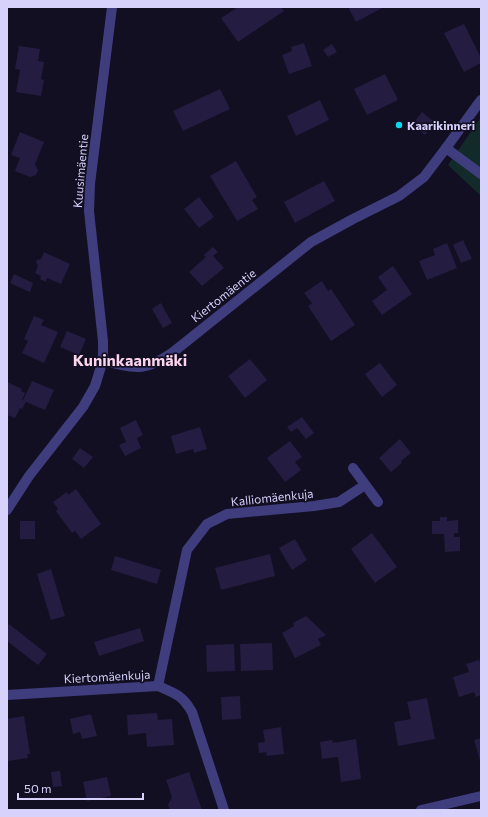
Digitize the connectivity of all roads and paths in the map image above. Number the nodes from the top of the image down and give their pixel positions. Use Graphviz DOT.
graph roads {
  1 [pos="112,7"];
  2 [pos="481,100"];
  3 [pos="446,148"];
  4 [pos="481,174"];
  5 [pos="103,360"];
  6 [pos="353,468"];
  7 [pos="365,484"];
  8 [pos="378,502"];
  9 [pos="7,510"];
  10 [pos="158,686"];
  11 [pos="7,695"];
  12 [pos="481,796"];
  13 [pos="224,810"];
  14 [pos="421,810"];
  1 -- 5 [label="street, Kuusimäentie"];
  2 -- 3 [label="street, Kiertomäentie"];
  3 -- 4 [label="street"];
  3 -- 5 [label="street, Kiertomäentie"];
  5 -- 9 [label="street"];
  6 -- 7 [label="street"];
  7 -- 8 [label="street"];
  7 -- 10 [label="street, Kalliomäenkuja"];
  10 -- 11 [label="street, Kiertomäenkuja"];
  10 -- 13 [label="street, Kiertomäenkuja"];
  12 -- 14 [label="street"];
}
